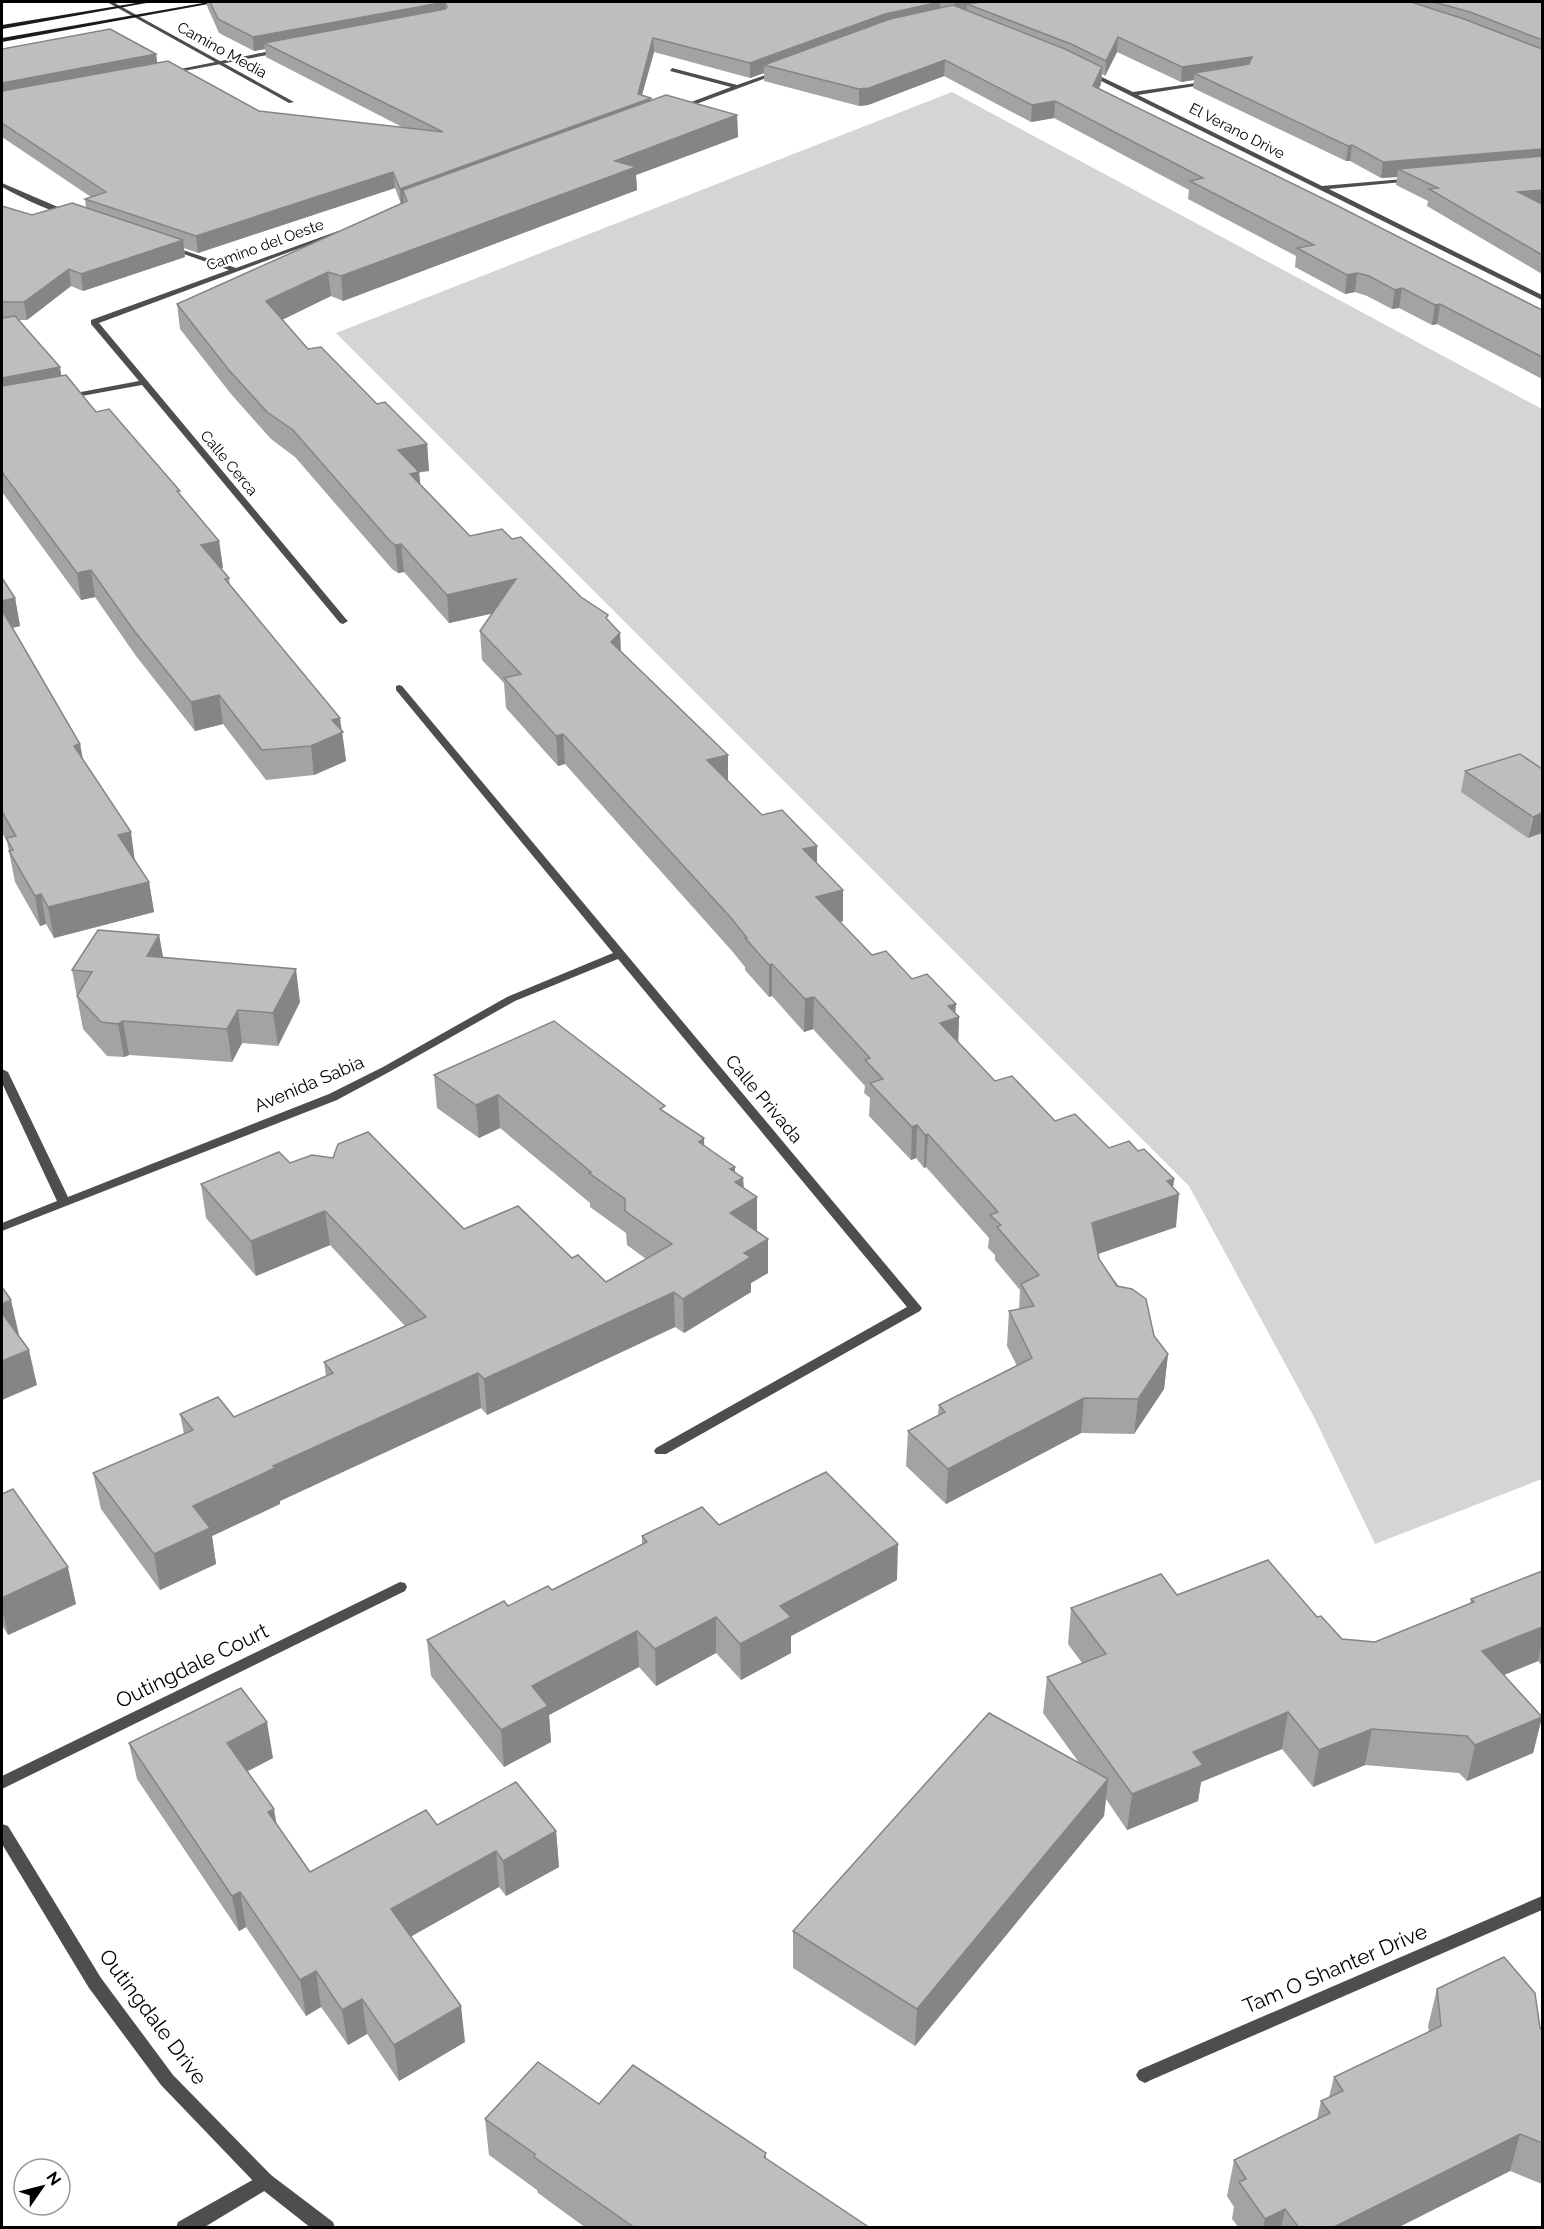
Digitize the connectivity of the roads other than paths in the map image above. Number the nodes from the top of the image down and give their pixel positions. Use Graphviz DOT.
graph roads {
  1 [pos="110,2"];
  2 [pos="149,2"];
  3 [pos="216,2"];
  4 [pos="120,7"];
  5 [pos="137,15"];
  6 [pos="2,27"];
  7 [pos="2,40"];
  8 [pos="286,50"];
  9 [pos="219,62"];
  10 [pos="791,67"];
  11 [pos="1077,67"];
  12 [pos="672,70"];
  13 [pos="162,73"];
  14 [pos="1213,81"];
  15 [pos="737,87"];
  16 [pos="1134,94"];
  17 [pos="291,102"];
  18 [pos="671,111"];
  19 [pos="1417,179"];
  20 [pos="2,185"];
  21 [pos="1322,188"];
  22 [pos="77,216"];
  23 [pos="347,230"];
  24 [pos="156,243"];
  25 [pos="236,270"];
  26 [pos="1542,298"];
  27 [pos="94,322"];
  28 [pos="144,382"];
  29 [pos="56,398"];
  30 [pos="343,621"];
  31 [pos="399,688"];
  32 [pos="620,954"];
  33 [pos="2,1072"];
  34 [pos="64,1202"];
  35 [pos="2,1227"];
  36 [pos="661,1451"];
  37 [pos="400,1587"];
  38 [pos="2,1783"];
  39 [pos="2,1831"];
  40 [pos="1542,1904"];
  41 [pos="1145,2076"];
  42 [pos="265,2181"];
  43 [pos="185,2228"];
  44 [pos="326,2228"];
  1 -- 4 [label="street, Camino Media"];
  2 -- 4 [label="main road"];
  3 -- 5 [label="main road"];
  4 -- 5 [label="street, Camino Media"];
  4 -- 6 [label="main road"];
  5 -- 7 [label="main road"];
  5 -- 9 [label="street, Camino Media"];
  8 -- 9 [label="street"];
  9 -- 13 [label="street"];
  9 -- 17 [label="street, Camino Media"];
  10 -- 15 [label="street"];
  11 -- 16 [label="street, El Verano Drive"];
  12 -- 15 [label="street"];
  14 -- 16 [label="street"];
  15 -- 18 [label="street"];
  16 -- 21 [label="street, El Verano Drive"];
  19 -- 21 [label="street"];
  20 -- 22 [label="street"];
  21 -- 26 [label="street, El Verano Drive"];
  23 -- 25 [label="street, Camino del Oeste"];
  24 -- 25 [label="street"];
  25 -- 27 [label="street, Camino del Oeste"];
  27 -- 28 [label="street, Calle Cerca"];
  28 -- 29 [label="street"];
  28 -- 30 [label="street, Calle Cerca"];
  31 -- 32 [label="street, Calle Privada"];
  32 -- 34 [label="street, Avenida Sabia"];
  32 -- 36 [label="street, Calle Privada"];
  33 -- 34 [label="street"];
  34 -- 35 [label="street, Avenida Sabia"];
  37 -- 38 [label="street, Outingdale Court"];
  39 -- 42 [label="street, Outingdale Drive"];
  40 -- 41 [label="street, Tam O Shanter Drive"];
  42 -- 43 [label="street"];
  42 -- 44 [label="street, Outingdale Drive"];
}
